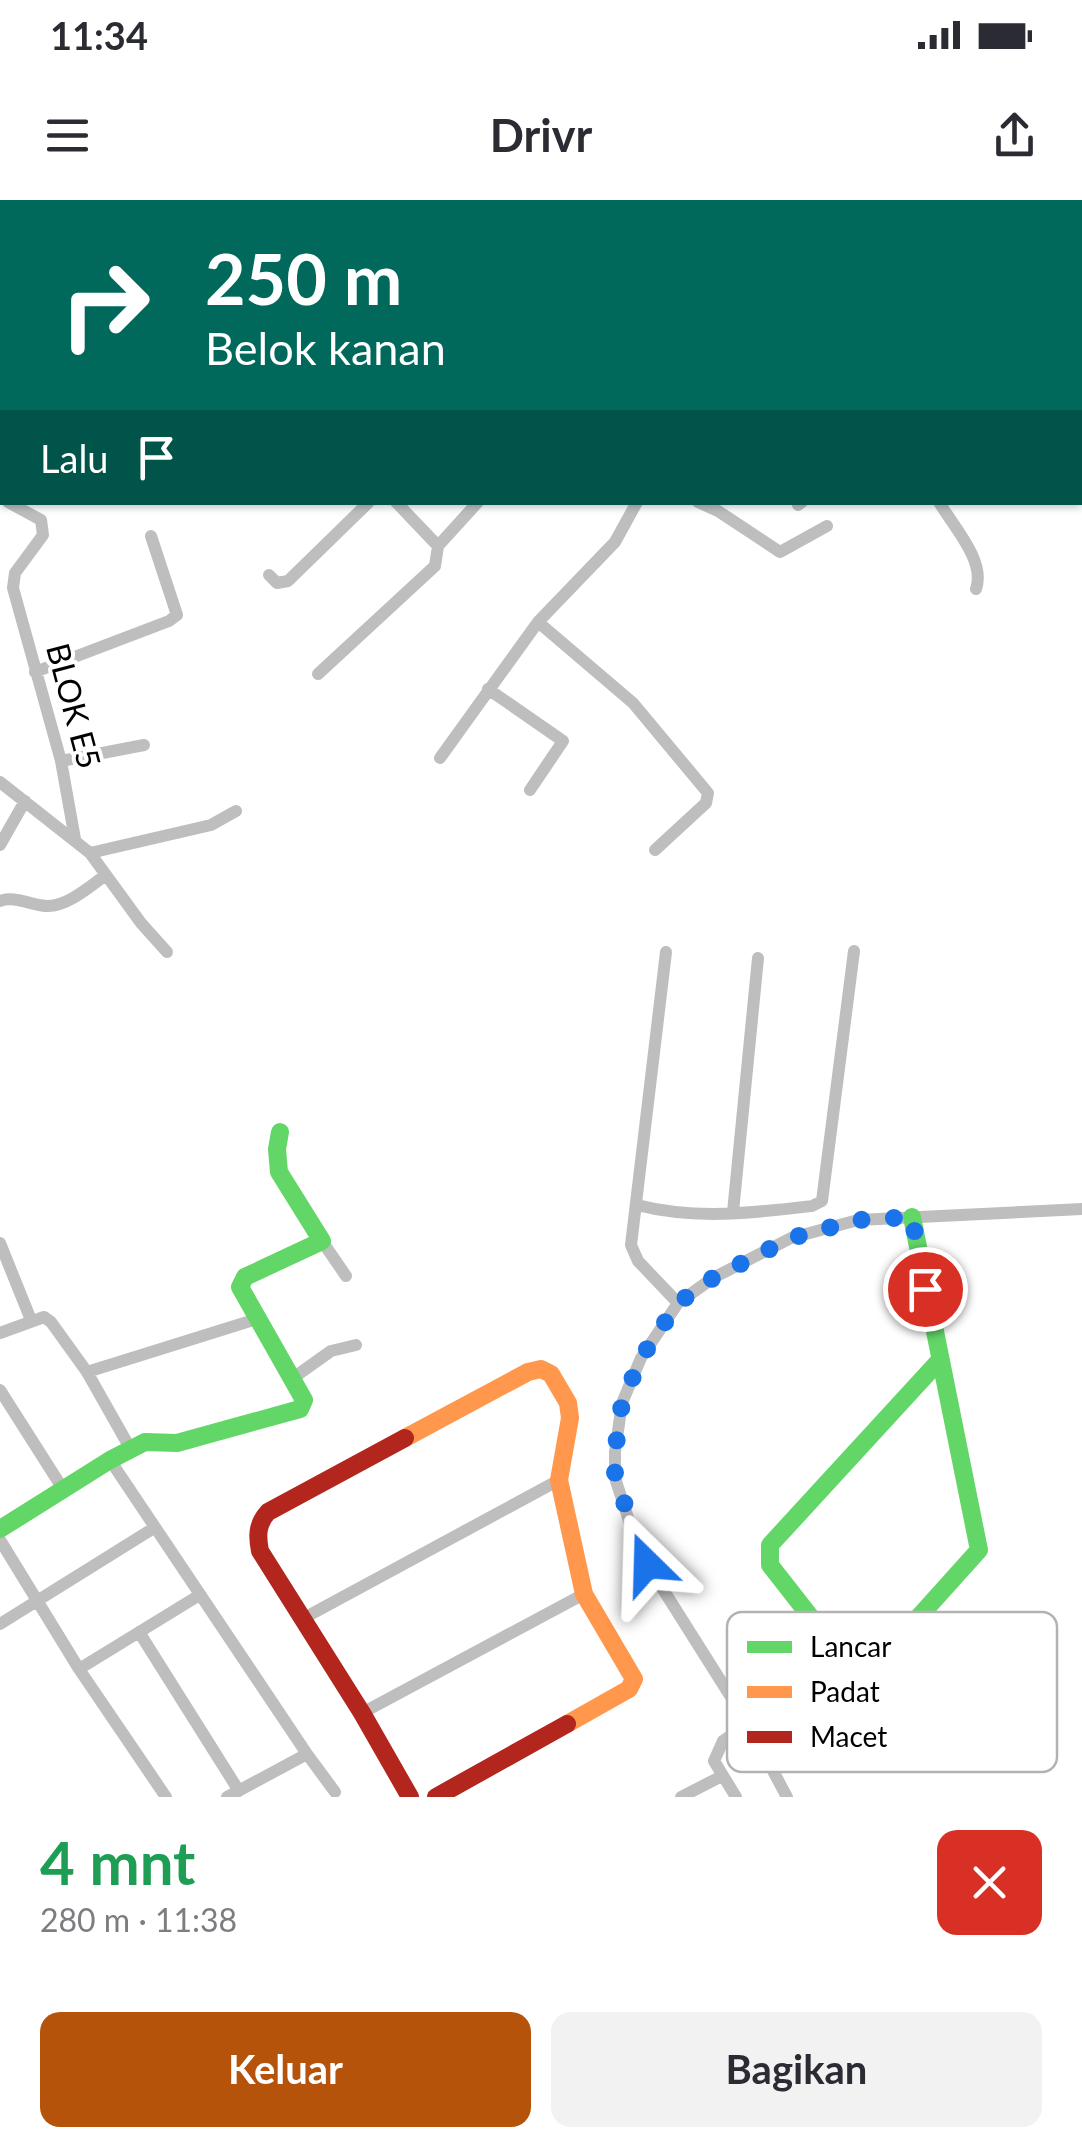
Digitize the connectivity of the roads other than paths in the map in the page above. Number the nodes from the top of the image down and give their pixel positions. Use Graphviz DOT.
graph roads {
  1 [pos="13,505"];
  2 [pos="365,505"];
  3 [pos="399,505"];
  4 [pos="475,505"];
  5 [pos="635,505"];
  6 [pos="705,505"];
  7 [pos="941,505"];
  8 [pos="827,526"];
  9 [pos="150,536"];
  10 [pos="438,546"];
  11 [pos="269,575"];
  12 [pos="976,589"];
  13 [pos="538,622"];
  14 [pos="35,672"];
  15 [pos="318,674"];
  16 [pos="488,688"];
  17 [pos="144,745"];
  18 [pos="440,758"];
  19 [pos="61,761"];
  20 [pos="0,782"];
  21 [pos="530,790"];
  22 [pos="24,801"];
  23 [pos="236,811"];
  24 [pos="75,839"];
  25 [pos="0,845"];
  26 [pos="655,850"];
  27 [pos="90,853"];
  28 [pos="106,876"];
  29 [pos="0,901"];
  30 [pos="854,951"];
  31 [pos="167,952"];
  32 [pos="666,952"];
  33 [pos="758,958"];
  34 [pos="280,1132"];
  35 [pos="637,1204"];
  36 [pos="1082,1209"];
  37 [pos="734,1212"];
  38 [pos="912,1217"];
  39 [pos="322,1241"];
  40 [pos="1,1247"];
  41 [pos="346,1276"];
  42 [pos="678,1303"];
  43 [pos="31,1320"];
  44 [pos="257,1320"];
  45 [pos="0,1334"];
  46 [pos="356,1345"];
  47 [pos="939,1361"];
  48 [pos="87,1372"];
  49 [pos="293,1378"];
  50 [pos="0,1390"];
  51 [pos="130,1448"];
  52 [pos="110,1460"];
  53 [pos="559,1480"];
  54 [pos="63,1489"];
  55 [pos="154,1528"];
  56 [pos="0,1529"];
  57 [pos="0,1540"];
  58 [pos="584,1594"];
  59 [pos="198,1596"];
  60 [pos="35,1600"];
  61 [pos="807,1612"];
  62 [pos="923,1612"];
  63 [pos="304,1618"];
  64 [pos="0,1624"];
  65 [pos="139,1632"];
  66 [pos="79,1669"];
  67 [pos="727,1691"];
  68 [pos="362,1713"];
  69 [pos="727,1738"];
  70 [pos="307,1754"];
  71 [pos="774,1772"];
  72 [pos="722,1776"];
  73 [pos="335,1792"];
  74 [pos="233,1794"];
  75 [pos="166,1797"];
  76 [pos="410,1797"];
  77 [pos="436,1797"];
  78 [pos="681,1797"];
  79 [pos="736,1797"];
  80 [pos="787,1797"];
  1 -- 14 [label="street, BLOK E5"];
  2 -- 11 [label="street"];
  3 -- 10 [label="street"];
  4 -- 10 [label="street"];
  5 -- 13 [label="street"];
  6 -- 8 [label="street"];
  7 -- 12 [label="street"];
  9 -- 14 [label="street"];
  10 -- 15 [label="street"];
  13 -- 16 [label="street"];
  13 -- 26 [label="street"];
  14 -- 19 [label="street, BLOK E5"];
  16 -- 18 [label="street"];
  16 -- 21 [label="street"];
  17 -- 19 [label="street"];
  19 -- 24 [label="street, BLOK E5"];
  20 -- 22 [label="street"];
  22 -- 24 [label="street"];
  22 -- 25 [label="street"];
  23 -- 27 [label="street"];
  24 -- 27 [label="street"];
  27 -- 28 [label="street"];
  28 -- 29 [label="street"];
  28 -- 31 [label="street"];
  30 -- 37 [label="street"];
  32 -- 35 [label="street"];
  33 -- 37 [label="street"];
  34 -- 39 [label="street"];
  35 -- 37 [label="street"];
  35 -- 42 [label="street"];
  36 -- 38 [label="street"];
  38 -- 42 [label="street"];
  38 -- 47 [label="street"];
  39 -- 41 [label="street"];
  39 -- 44 [label="street"];
  40 -- 43 [label="street"];
  42 -- 67 [label="street"];
  43 -- 45 [label="street"];
  43 -- 48 [label="street"];
  44 -- 48 [label="street"];
  44 -- 49 [label="street"];
  46 -- 49 [label="street"];
  47 -- 61 [label="street"];
  47 -- 62 [label="street"];
  48 -- 51 [label="street"];
  49 -- 51 [label="street"];
  50 -- 54 [label="street"];
  51 -- 52 [label="street"];
  52 -- 54 [label="street"];
  52 -- 55 [label="street"];
  53 -- 58 [label="street"];
  53 -- 63 [label="street"];
  53 -- 63 [label="street"];
  54 -- 56 [label="street"];
  55 -- 59 [label="street"];
  55 -- 60 [label="street"];
  57 -- 60 [label="street"];
  58 -- 68 [label="street"];
  58 -- 77 [label="street"];
  59 -- 65 [label="street"];
  59 -- 70 [label="street"];
  60 -- 64 [label="street"];
  60 -- 66 [label="street"];
  63 -- 68 [label="street"];
  65 -- 66 [label="street"];
  65 -- 74 [label="street"];
  66 -- 75 [label="street"];
  68 -- 76 [label="street"];
  69 -- 72 [label="street"];
  70 -- 73 [label="street"];
  70 -- 74 [label="street"];
  71 -- 80 [label="street"];
  72 -- 78 [label="street"];
  72 -- 79 [label="street"];
}
